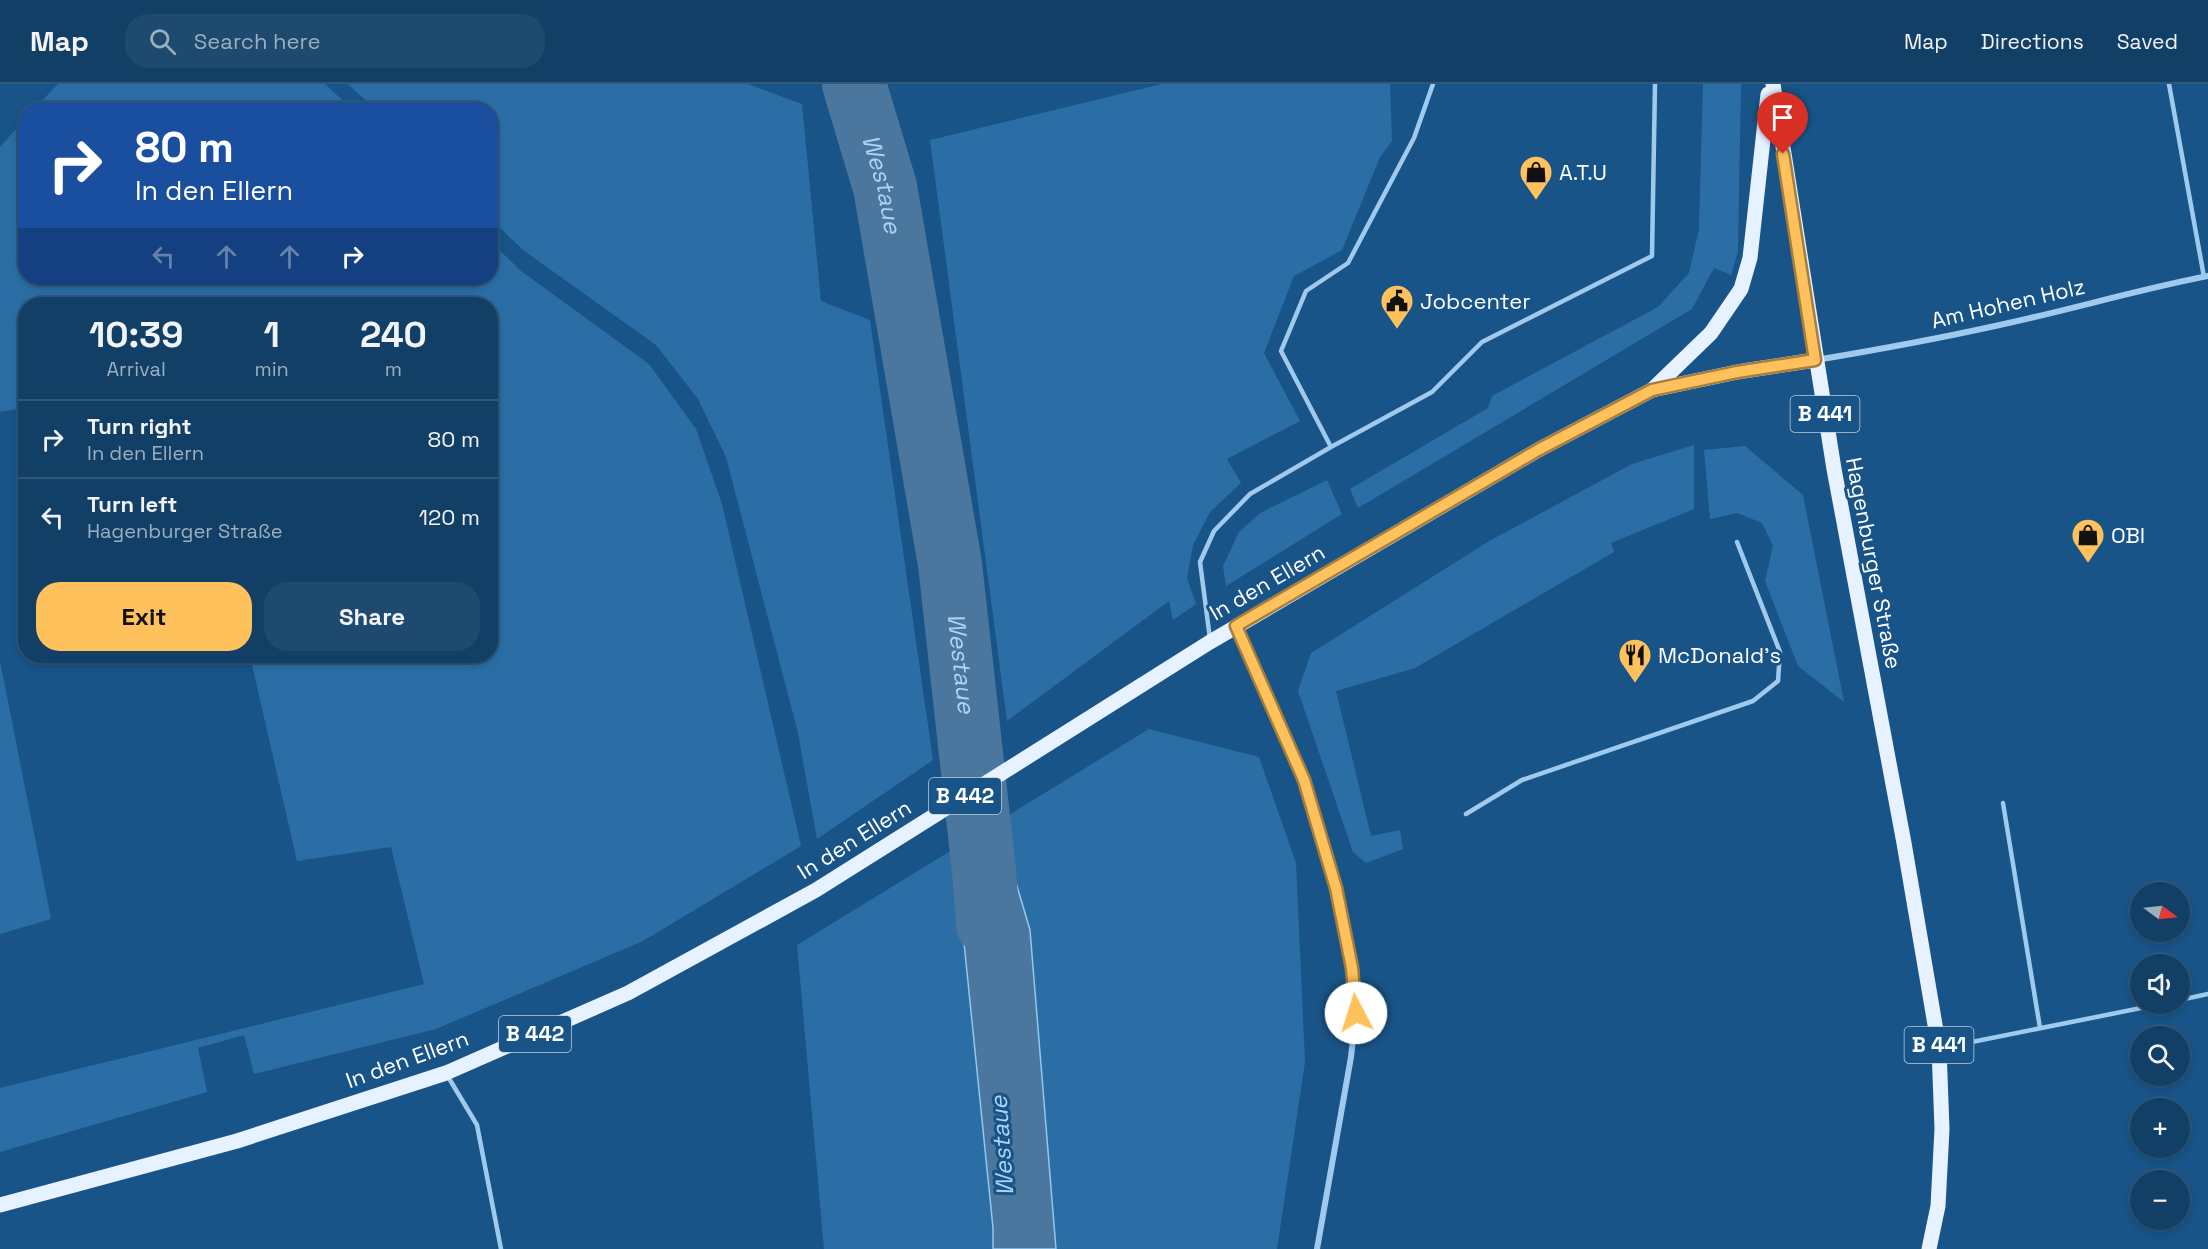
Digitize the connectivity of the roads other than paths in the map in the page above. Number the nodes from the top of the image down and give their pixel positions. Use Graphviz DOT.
graph roads {
  1 [pos="1433,84"];
  2 [pos="1655,84"];
  3 [pos="1771,84"];
  4 [pos="2169,84"];
  5 [pos="2206,276"];
  6 [pos="1815,360"];
  7 [pos="1652,390"];
  8 [pos="1331,447"];
  9 [pos="1737,542"];
  10 [pos="1236,626"];
  11 [pos="1210,642"];
  12 [pos="2003,803"];
  13 [pos="1466,814"];
  14 [pos="2208,994"];
  15 [pos="2190,998"];
  16 [pos="2130,1010"];
  17 [pos="2040,1028"];
  18 [pos="1939,1048"];
  19 [pos="446,1072"];
  20 [pos="0,1205"];
  21 [pos="501,1249"];
  22 [pos="1317,1249"];
  23 [pos="1929,1249"];
  1 -- 8 [label="lane"];
  2 -- 8 [label="lane"];
  3 -- 6 [label="main road, Hagenburger Straße / B 441"];
  3 -- 7 [label="main road"];
  4 -- 5 [label="lane"];
  5 -- 6 [label="street, Am Hohen Holz"];
  6 -- 7 [label="main road, In den Ellern / B 442"];
  6 -- 18 [label="main road, Hagenburger Straße / B 441"];
  7 -- 10 [label="main road, In den Ellern / B 442"];
  8 -- 11 [label="lane"];
  9 -- 13 [label="lane"];
  10 -- 11 [label="main road, In den Ellern / B 442"];
  10 -- 22 [label="street"];
  11 -- 19 [label="main road, In den Ellern / B 442"];
  12 -- 17 [label="lane"];
  14 -- 15 [label="lane"];
  16 -- 17 [label="lane"];
  17 -- 18 [label="lane"];
  18 -- 23 [label="main road, Hagenburger Straße / B 441"];
  19 -- 20 [label="main road, In den Ellern / B 442"];
  19 -- 21 [label="lane"];
}
